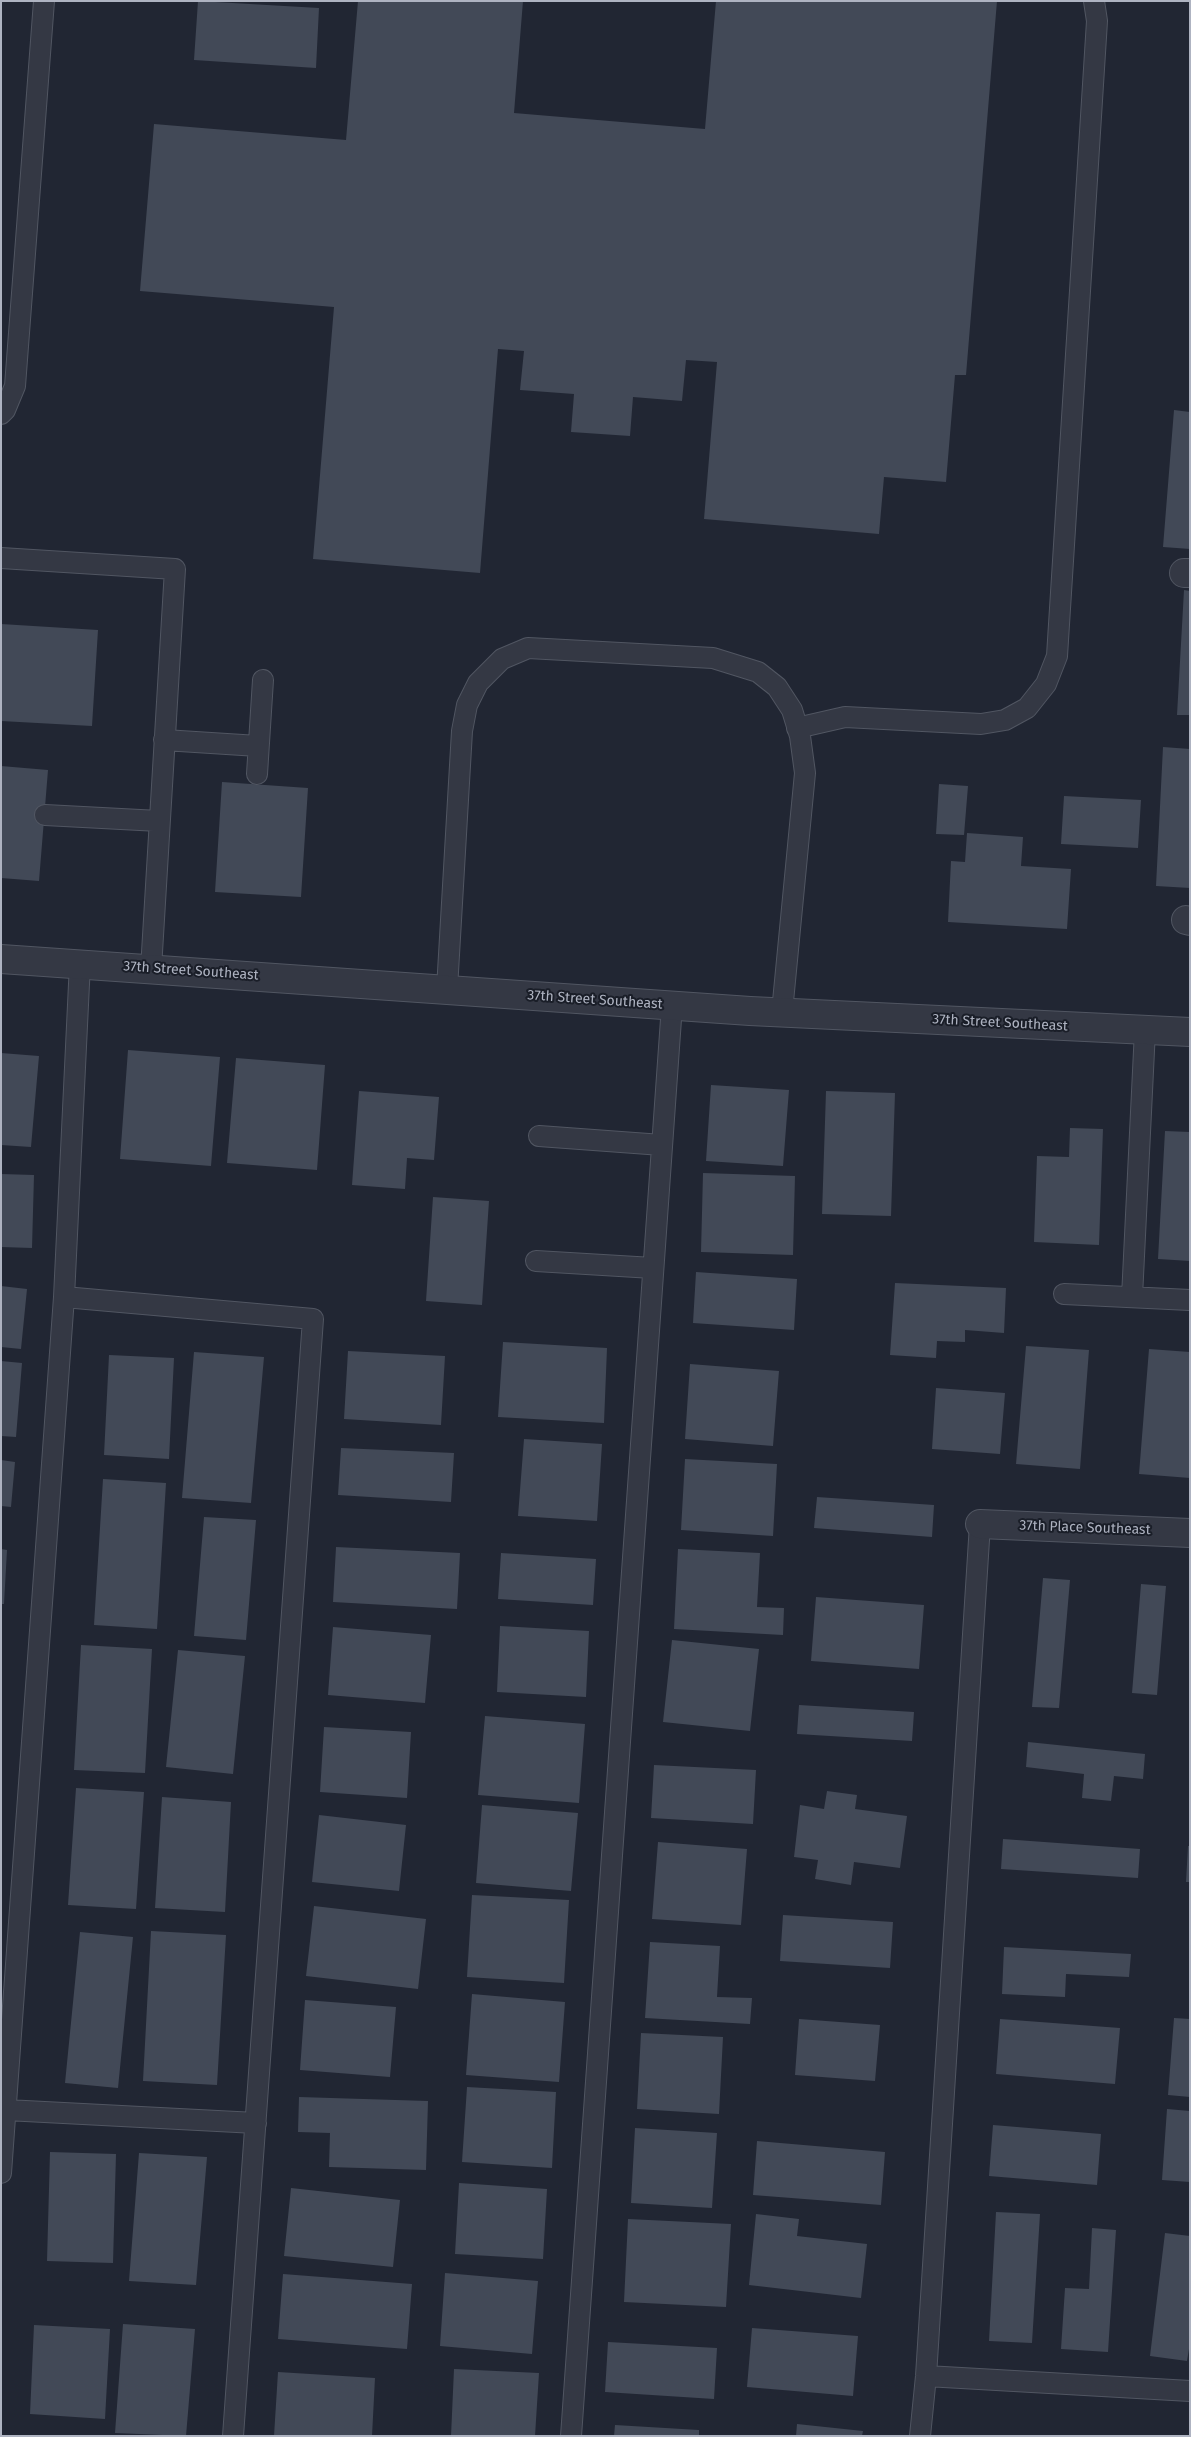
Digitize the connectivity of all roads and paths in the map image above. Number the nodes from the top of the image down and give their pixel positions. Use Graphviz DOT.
graph roads {
  1 [pos="44,1"];
  2 [pos="1094,1"];
  3 [pos="1,414"];
  4 [pos="1,558"];
  5 [pos="263,680"];
  6 [pos="797,728"];
  7 [pos="164,740"];
  8 [pos="258,746"];
  9 [pos="257,774"];
  10 [pos="45,815"];
  11 [pos="160,821"];
  12 [pos="1,959"];
  13 [pos="80,963"];
  14 [pos="151,969"];
  15 [pos="447,989"];
  16 [pos="672,1005"];
  17 [pos="782,1012"];
  18 [pos="1145,1030"];
  19 [pos="1190,1032"];
  20 [pos="539,1136"];
  21 [pos="662,1145"];
  22 [pos="536,1262"];
  23 [pos="653,1268"];
  24 [pos="1064,1294"];
  25 [pos="64,1297"];
  26 [pos="1132,1297"];
  27 [pos="1190,1300"];
  28 [pos="980,1524"];
  29 [pos="1190,1533"];
  30 [pos="6,2110"];
  31 [pos="256,2123"];
  32 [pos="1,2173"];
  33 [pos="926,2376"];
  34 [pos="1190,2391"];
  35 [pos="234,2436"];
  36 [pos="571,2436"];
  37 [pos="920,2436"];
  1 -- 3 [label="lane"];
  2 -- 6 [label="lane"];
  4 -- 7 [label="lane"];
  5 -- 8 [label="lane"];
  6 -- 15 [label="lane"];
  6 -- 17 [label="lane"];
  7 -- 8 [label="lane"];
  7 -- 11 [label="lane"];
  8 -- 9 [label="lane"];
  10 -- 11 [label="lane"];
  11 -- 14 [label="lane"];
  12 -- 13 [label="street, 37th Street Southeast"];
  13 -- 14 [label="street, 37th Street Southeast"];
  13 -- 25 [label="lane"];
  14 -- 15 [label="street, 37th Street Southeast"];
  15 -- 16 [label="street, 37th Street Southeast"];
  16 -- 17 [label="street, 37th Street Southeast"];
  16 -- 21 [label="lane"];
  17 -- 18 [label="street, 37th Street Southeast"];
  18 -- 19 [label="street, 37th Street Southeast"];
  18 -- 26 [label="lane"];
  20 -- 21 [label="lane"];
  21 -- 23 [label="lane"];
  22 -- 23 [label="lane"];
  23 -- 36 [label="lane"];
  24 -- 26 [label="lane"];
  25 -- 30 [label="lane"];
  25 -- 31 [label="lane"];
  26 -- 27 [label="lane"];
  28 -- 29 [label="street, 37th Place Southeast"];
  28 -- 33 [label="lane"];
  30 -- 31 [label="lane"];
  30 -- 32 [label="lane"];
  31 -- 35 [label="lane"];
  33 -- 34 [label="lane"];
  33 -- 37 [label="lane"];
}
